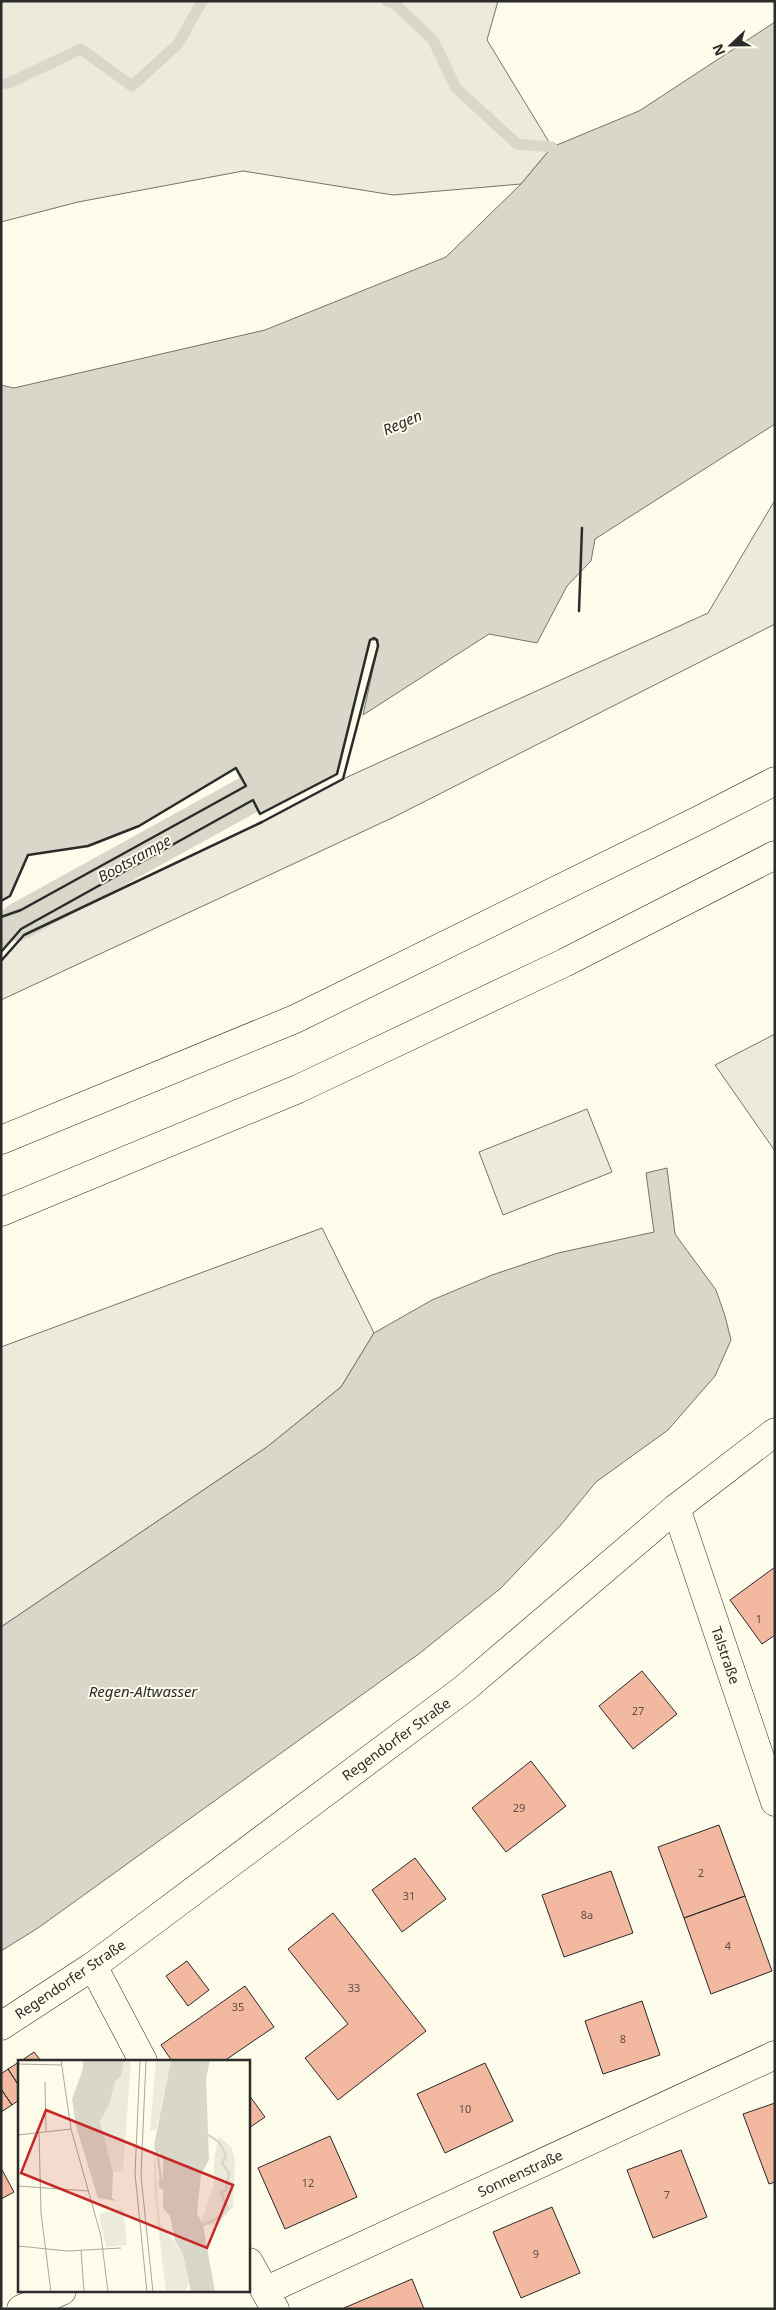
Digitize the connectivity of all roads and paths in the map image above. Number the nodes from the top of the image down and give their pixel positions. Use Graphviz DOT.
graph roads {
  1 [pos="775,781"];
  2 [pos="775,855"];
  3 [pos="1,1140"];
  4 [pos="1,1212"];
  5 [pos="775,1432"];
  6 [pos="676,1508"];
  7 [pos="775,1802"];
  8 [pos="93,1966"];
  9 [pos="1,2026"];
  10 [pos="775,2055"];
  11 [pos="142,2060"];
  12 [pos="250,2264"];
  13 [pos="60,2292"];
  14 [pos="270,2300"];
  15 [pos="21,2309"];
  1 -- 3 [label="main road"];
  2 -- 4 [label="main road"];
  5 -- 6 [label="main road, Regendorfer Straße"];
  6 -- 7 [label="main road, Talstraße"];
  6 -- 8 [label="main road, Regendorfer Straße"];
  8 -- 9 [label="main road, Regendorfer Straße"];
  8 -- 11 [label="main road"];
  10 -- 14 [label="main road, Sonnenstraße"];
  12 -- 14 [label="main road"];
  13 -- 15 [label="main road"];
}
